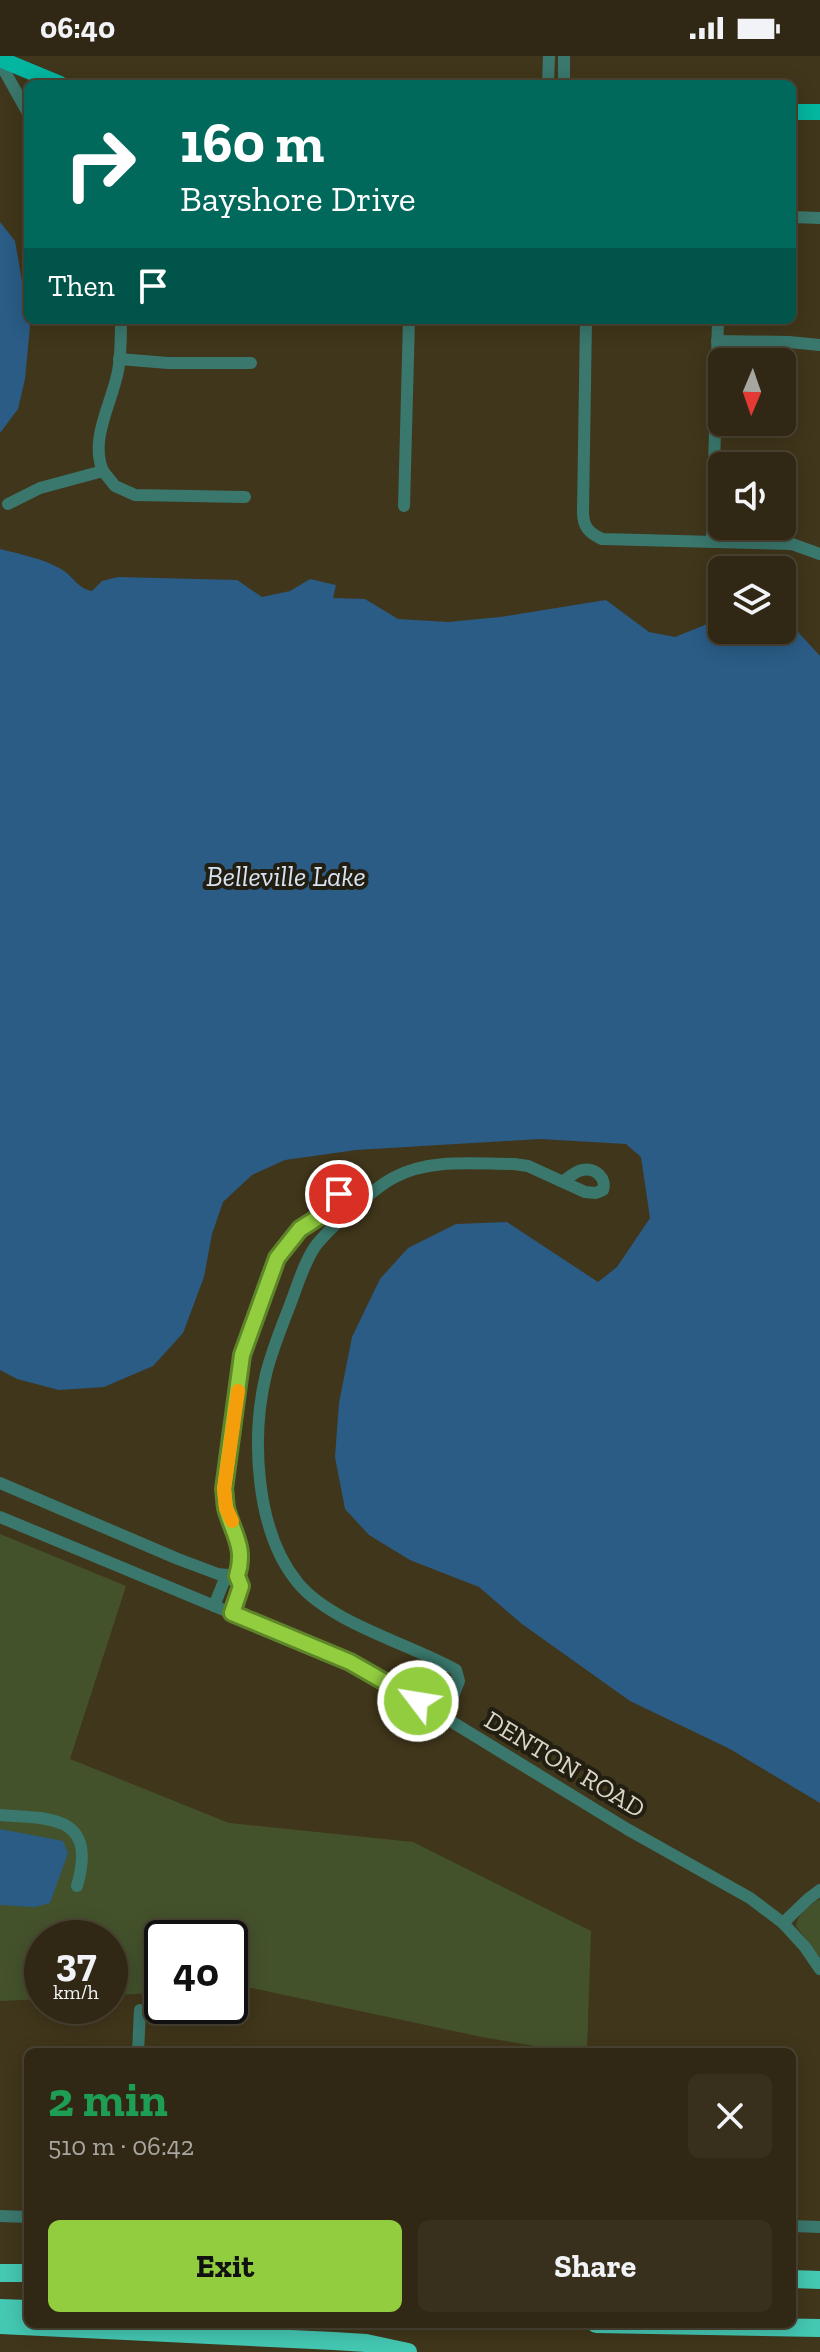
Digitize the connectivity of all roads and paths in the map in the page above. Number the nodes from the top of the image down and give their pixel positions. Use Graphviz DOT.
graph roads {
  1 [pos="549,56"];
  2 [pos="564,56"];
  3 [pos="0,61"];
  4 [pos="50,80"];
  5 [pos="548,80"];
  6 [pos="564,80"];
  7 [pos="24,106"];
  8 [pos="796,112"];
  9 [pos="820,112"];
  10 [pos="796,217"];
  11 [pos="820,218"];
  12 [pos="121,324"];
  13 [pos="409,324"];
  14 [pos="586,324"];
  15 [pos="718,324"];
  16 [pos="717,341"];
  17 [pos="820,345"];
  18 [pos="119,359"];
  19 [pos="251,363"];
  20 [pos="103,471"];
  21 [pos="245,497"];
  22 [pos="8,504"];
  23 [pos="404,506"];
  24 [pos="712,542"];
  25 [pos="820,554"];
  26 [pos="564,1181"];
  27 [pos="345,1184"];
  28 [pos="0,1483"];
  29 [pos="0,1517"];
  30 [pos="237,1576"];
  31 [pos="214,1606"];
  32 [pos="232,1613"];
  33 [pos="445,1717"];
  34 [pos="0,1815"];
  35 [pos="77,1886"];
  36 [pos="820,1890"];
  37 [pos="783,1923"];
  38 [pos="820,1969"];
  39 [pos="140,2010"];
  40 [pos="138,2048"];
  41 [pos="0,2216"];
  42 [pos="24,2217"];
  43 [pos="796,2226"];
  44 [pos="820,2227"];
  45 [pos="0,2273"];
  46 [pos="24,2273"];
  47 [pos="796,2279"];
  48 [pos="820,2280"];
  49 [pos="0,2308"];
  50 [pos="24,2309"];
  51 [pos="796,2315"];
  52 [pos="820,2316"];
  53 [pos="0,2319"];
  54 [pos="24,2319"];
  55 [pos="0,2325"];
  56 [pos="24,2326"];
  57 [pos="63,2328"];
  58 [pos="796,2328"];
  59 [pos="820,2328"];
  60 [pos="408,2352"];
  1 -- 5 [label="street"];
  2 -- 6 [label="street"];
  3 -- 4 [label="main road"];
  3 -- 7 [label="street"];
  8 -- 9 [label="main road"];
  10 -- 11 [label="street"];
  12 -- 18 [label="street"];
  13 -- 23 [label="street"];
  14 -- 24 [label="street"];
  15 -- 16 [label="street"];
  16 -- 17 [label="street"];
  16 -- 24 [label="street"];
  18 -- 19 [label="street"];
  18 -- 20 [label="street"];
  20 -- 21 [label="street"];
  20 -- 22 [label="street"];
  24 -- 25 [label="street"];
  26 -- 33 [label="street"];
  27 -- 30 [label="street"];
  28 -- 30 [label="street"];
  29 -- 31 [label="street, DENTON ROAD"];
  30 -- 31 [label="street"];
  30 -- 32 [label="street"];
  31 -- 32 [label="street, DENTON ROAD"];
  32 -- 33 [label="street, DENTON ROAD"];
  33 -- 37 [label="street, DENTON ROAD"];
  34 -- 35 [label="street"];
  36 -- 37 [label="street"];
  37 -- 38 [label="street, DENTON ROAD"];
  39 -- 40 [label="street"];
  41 -- 42 [label="street"];
  43 -- 44 [label="street"];
  45 -- 46 [label="highway"];
  47 -- 48 [label="highway"];
  49 -- 50 [label="highway"];
  51 -- 52 [label="highway"];
  53 -- 54 [label="highway"];
  55 -- 56 [label="highway"];
  57 -- 60 [label="highway"];
  58 -- 59 [label="highway"];
}
